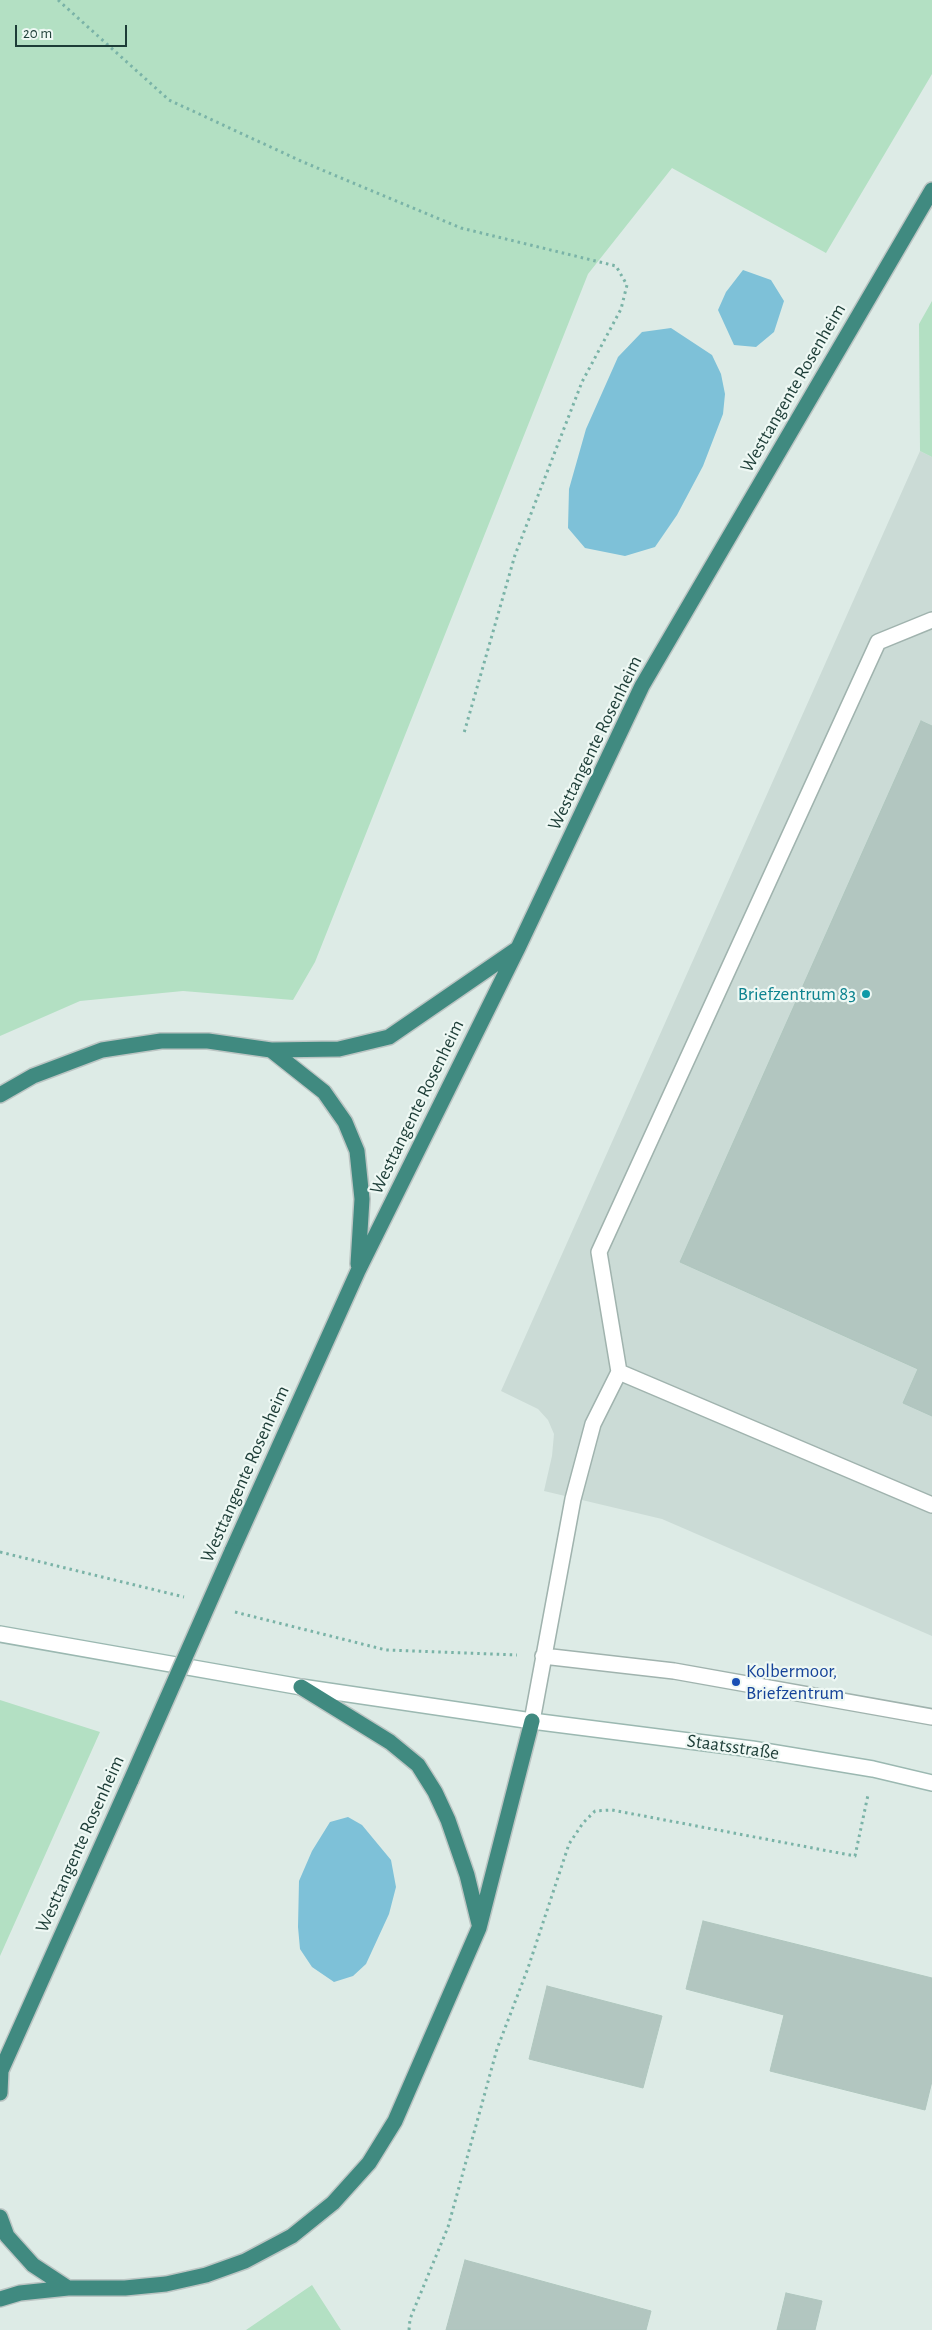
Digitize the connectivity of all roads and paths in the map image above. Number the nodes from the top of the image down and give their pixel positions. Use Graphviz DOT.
graph roads {
  1 [pos="58,0"];
  2 [pos="932,190"];
  3 [pos="932,620"];
  4 [pos="464,733"];
  5 [pos="518,948"];
  6 [pos="271,1050"];
  7 [pos="0,1095"];
  8 [pos="358,1271"];
  9 [pos="619,1372"];
  10 [pos="932,1505"];
  11 [pos="0,1552"];
  12 [pos="187,1598"];
  13 [pos="234,1611"];
  14 [pos="0,1634"];
  15 [pos="543,1656"];
  16 [pos="301,1687"];
  17 [pos="932,1717"];
  18 [pos="532,1721"];
  19 [pos="873,1769"];
  20 [pos="932,1783"];
  21 [pos="479,1928"];
  22 [pos="1,2071"];
  23 [pos="0,2093"];
  24 [pos="0,2217"];
  25 [pos="68,2288"];
  26 [pos="0,2299"];
  27 [pos="409,2330"];
  1 -- 4 [label="path"];
  2 -- 5 [label="highway, Westtangente Rosenheim"];
  3 -- 9 [label="main road"];
  5 -- 6 [label="highway"];
  5 -- 8 [label="highway, Westtangente Rosenheim"];
  6 -- 7 [label="highway"];
  6 -- 8 [label="highway"];
  8 -- 22 [label="highway, Westtangente Rosenheim, bridge"];
  9 -- 10 [label="main road"];
  9 -- 15 [label="main road"];
  11 -- 12 [label="path"];
  13 -- 15 [label="path"];
  14 -- 16 [label="main road, Staatsstraße"];
  15 -- 17 [label="main road"];
  15 -- 18 [label="main road"];
  16 -- 18 [label="main road, Staatsstraße"];
  16 -- 21 [label="highway"];
  18 -- 19 [label="main road, Staatsstraße"];
  18 -- 21 [label="highway"];
  19 -- 20 [label="main road, Staatsstraße"];
  19 -- 27 [label="path"];
  21 -- 25 [label="highway"];
  22 -- 23 [label="highway"];
  24 -- 25 [label="highway"];
  25 -- 26 [label="highway"];
}
